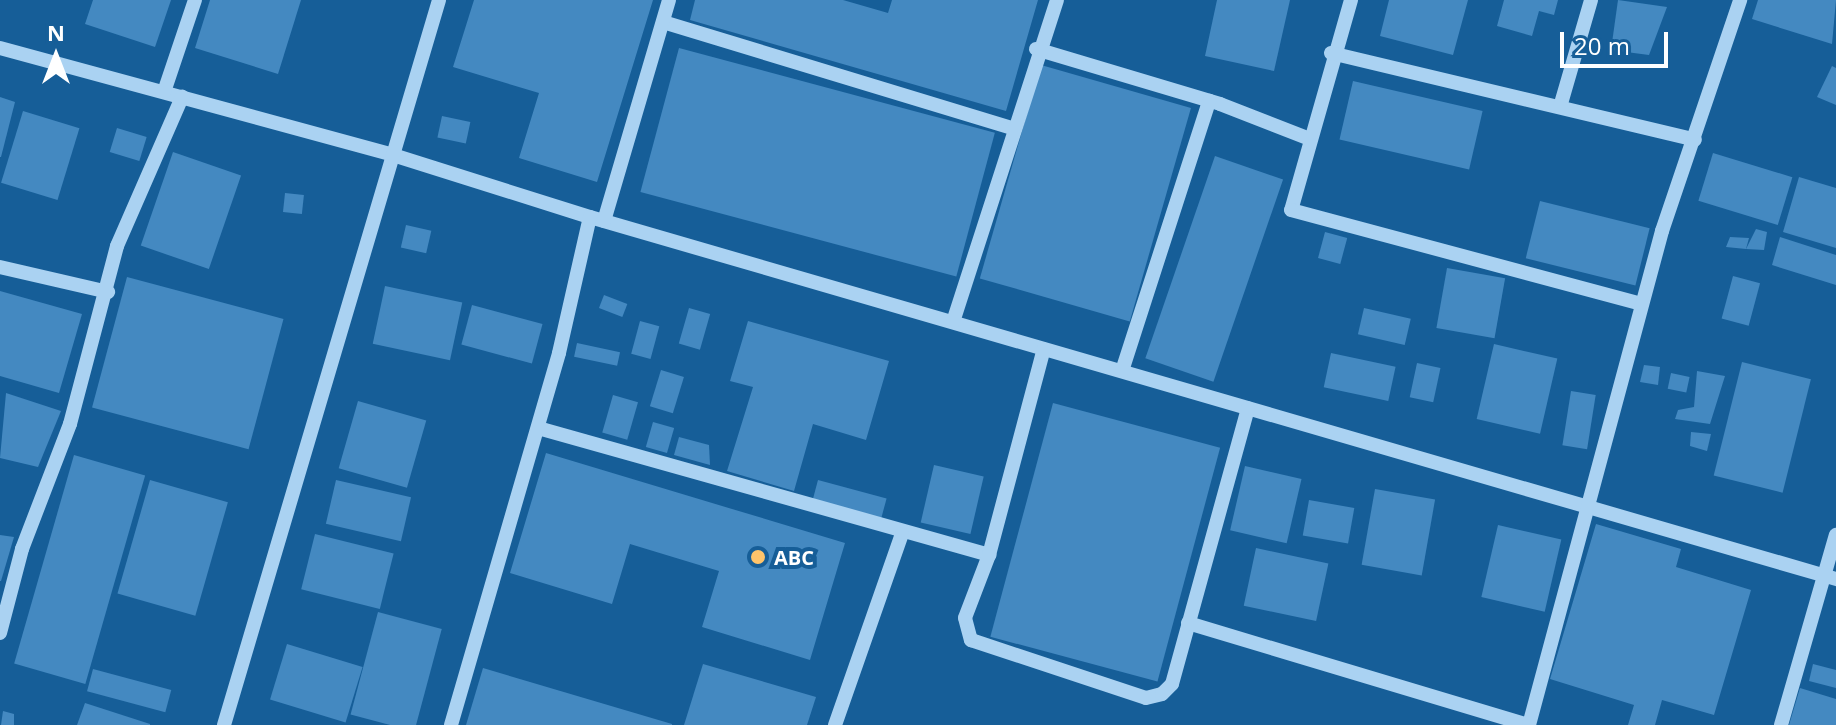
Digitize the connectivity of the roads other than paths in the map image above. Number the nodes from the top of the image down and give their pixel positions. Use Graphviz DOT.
graph roads {
  1 [pos="195,0"];
  2 [pos="439,0"];
  3 [pos="669,0"];
  4 [pos="1057,0"];
  5 [pos="1351,0"];
  6 [pos="1591,0"];
  7 [pos="1740,0"];
  8 [pos="663,22"];
  9 [pos="0,48"];
  10 [pos="1036,49"];
  11 [pos="1331,53"];
  12 [pos="164,92"];
  13 [pos="182,97"];
  14 [pos="1209,101"];
  15 [pos="1560,107"];
  16 [pos="1012,128"];
  17 [pos="1307,138"];
  18 [pos="1695,140"];
  19 [pos="393,155"];
  20 [pos="597,219"];
  21 [pos="0,267"];
  22 [pos="108,292"];
  23 [pos="1642,304"];
  24 [pos="953,322"];
  25 [pos="1044,349"];
  26 [pos="1122,371"];
  27 [pos="1248,408"];
  28 [pos="538,428"];
  29 [pos="1588,507"];
  30 [pos="902,534"];
  31 [pos="1836,535"];
  32 [pos="989,555"];
  33 [pos="1830,577"];
  34 [pos="1188,623"];
  35 [pos="0,633"];
  36 [pos="224,725"];
  37 [pos="451,725"];
  38 [pos="835,725"];
  39 [pos="1528,725"];
  40 [pos="1781,725"];
  1 -- 12 [label="street"];
  2 -- 19 [label="street"];
  3 -- 8 [label="street"];
  4 -- 10 [label="street"];
  5 -- 11 [label="street"];
  6 -- 15 [label="street"];
  7 -- 18 [label="street"];
  8 -- 16 [label="street"];
  8 -- 20 [label="street"];
  9 -- 12 [label="street"];
  10 -- 14 [label="street"];
  10 -- 16 [label="street"];
  11 -- 15 [label="street"];
  11 -- 17 [label="street"];
  12 -- 13 [label="street"];
  13 -- 19 [label="street"];
  13 -- 22 [label="street"];
  14 -- 17 [label="street"];
  14 -- 26 [label="street"];
  15 -- 18 [label="street"];
  16 -- 24 [label="street"];
  17 -- 23 [label="street"];
  18 -- 23 [label="street"];
  19 -- 20 [label="street"];
  19 -- 36 [label="street"];
  20 -- 24 [label="street"];
  20 -- 28 [label="street"];
  21 -- 22 [label="street"];
  22 -- 35 [label="street"];
  23 -- 29 [label="street"];
  24 -- 25 [label="street"];
  25 -- 26 [label="street"];
  25 -- 32 [label="street"];
  26 -- 27 [label="street"];
  27 -- 29 [label="street"];
  27 -- 34 [label="street"];
  28 -- 30 [label="street"];
  28 -- 37 [label="street"];
  29 -- 33 [label="street"];
  29 -- 39 [label="street"];
  30 -- 32 [label="street"];
  30 -- 38 [label="street"];
  31 -- 33 [label="street"];
  32 -- 34 [label="street"];
  33 -- 40 [label="street"];
  34 -- 39 [label="street"];
}
